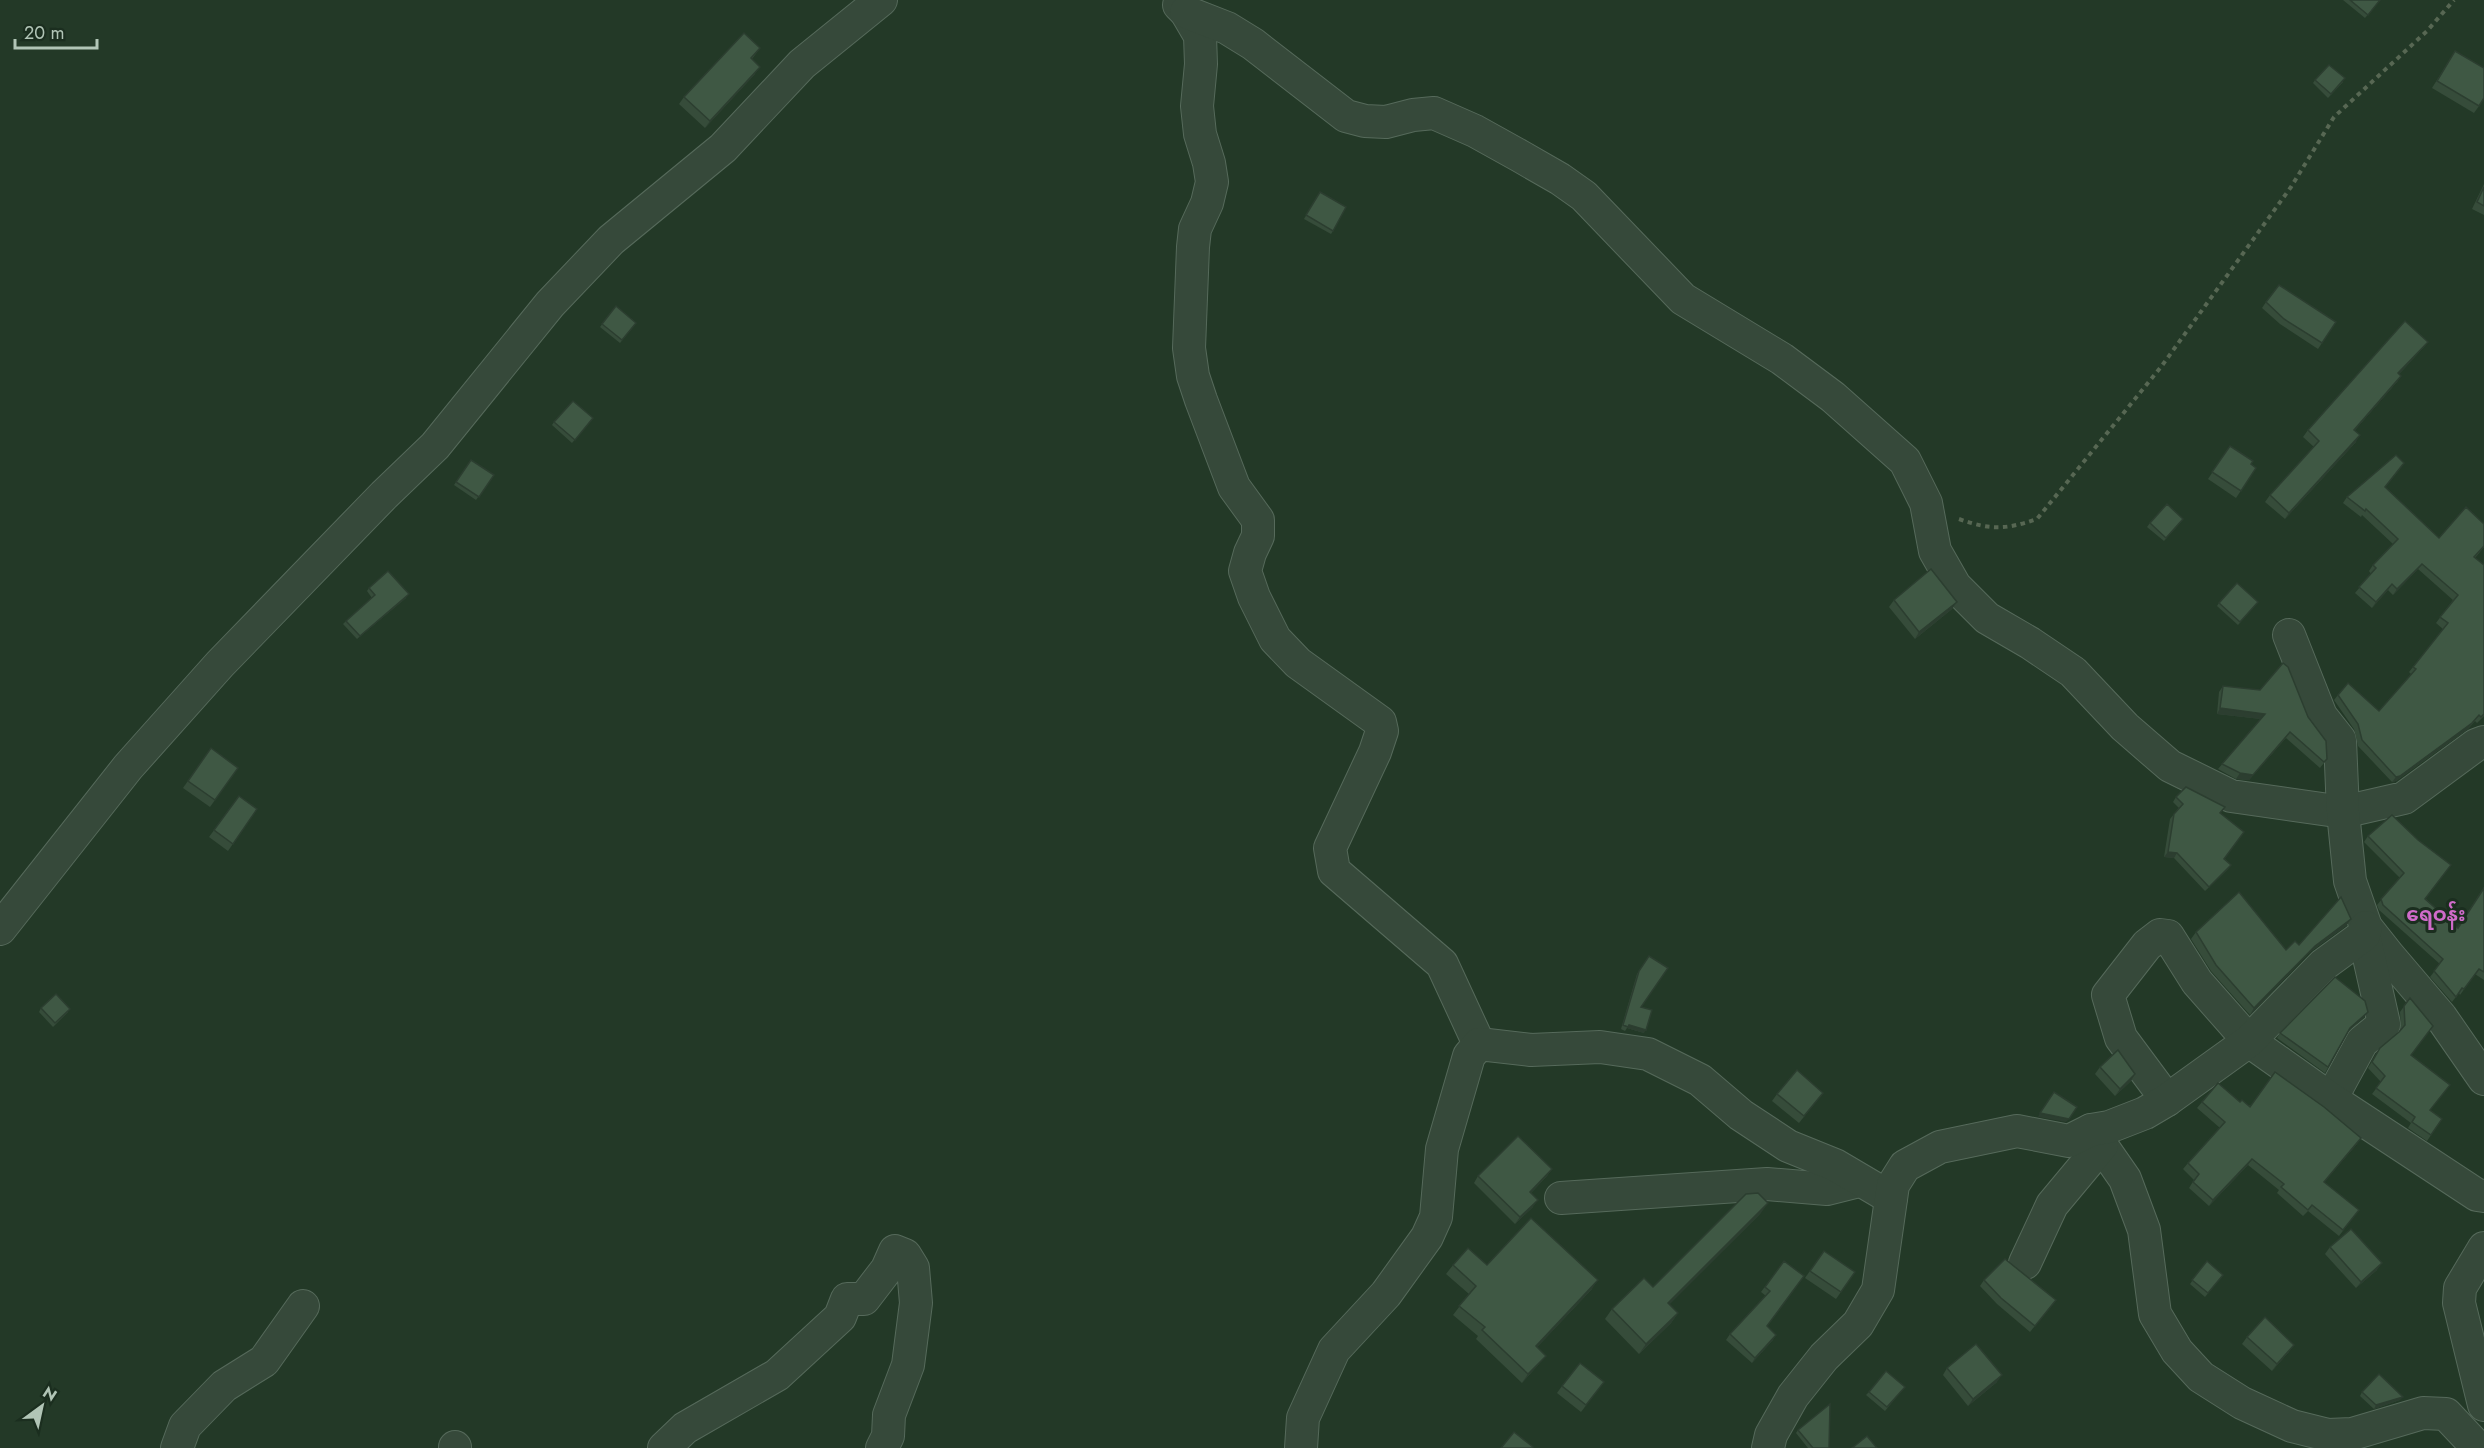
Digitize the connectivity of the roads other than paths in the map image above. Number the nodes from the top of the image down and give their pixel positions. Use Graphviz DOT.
graph roads {
  1 [pos="881,0"];
  2 [pos="1180,6"];
  3 [pos="2289,635"];
  4 [pos="2484,742"];
  5 [pos="2343,812"];
  6 [pos="0,929"];
  7 [pos="2365,931"];
  8 [pos="2249,1041"];
  9 [pos="1479,1044"];
  10 [pos="2484,1079"];
  11 [pos="2331,1099"];
  12 [pos="2167,1100"];
  13 [pos="2096,1138"];
  14 [pos="1859,1181"];
  15 [pos="2484,1196"];
  16 [pos="1561,1198"];
  17 [pos="1891,1198"];
  18 [pos="2484,1248"];
  19 [pos="2025,1263"];
  20 [pos="303,1306"];
  21 [pos="2484,1405"];
  22 [pos="177,1448"];
  23 [pos="663,1448"];
  24 [pos="882,1448"];
  25 [pos="1301,1448"];
  26 [pos="1768,1448"];
  27 [pos="2478,1448"];
  1 -- 6 [label="street"];
  2 -- 5 [label="street"];
  2 -- 9 [label="street"];
  3 -- 5 [label="street"];
  4 -- 5 [label="street"];
  5 -- 7 [label="street"];
  7 -- 8 [label="street"];
  7 -- 10 [label="street"];
  7 -- 11 [label="street"];
  8 -- 11 [label="street"];
  8 -- 12 [label="street"];
  8 -- 12 [label="street"];
  9 -- 14 [label="street"];
  9 -- 25 [label="street"];
  11 -- 15 [label="street"];
  12 -- 13 [label="street"];
  13 -- 17 [label="street"];
  13 -- 19 [label="street"];
  13 -- 27 [label="street"];
  14 -- 16 [label="street"];
  14 -- 17 [label="street"];
  17 -- 26 [label="street"];
  18 -- 21 [label="street"];
  20 -- 22 [label="street"];
  23 -- 24 [label="street"];
}
